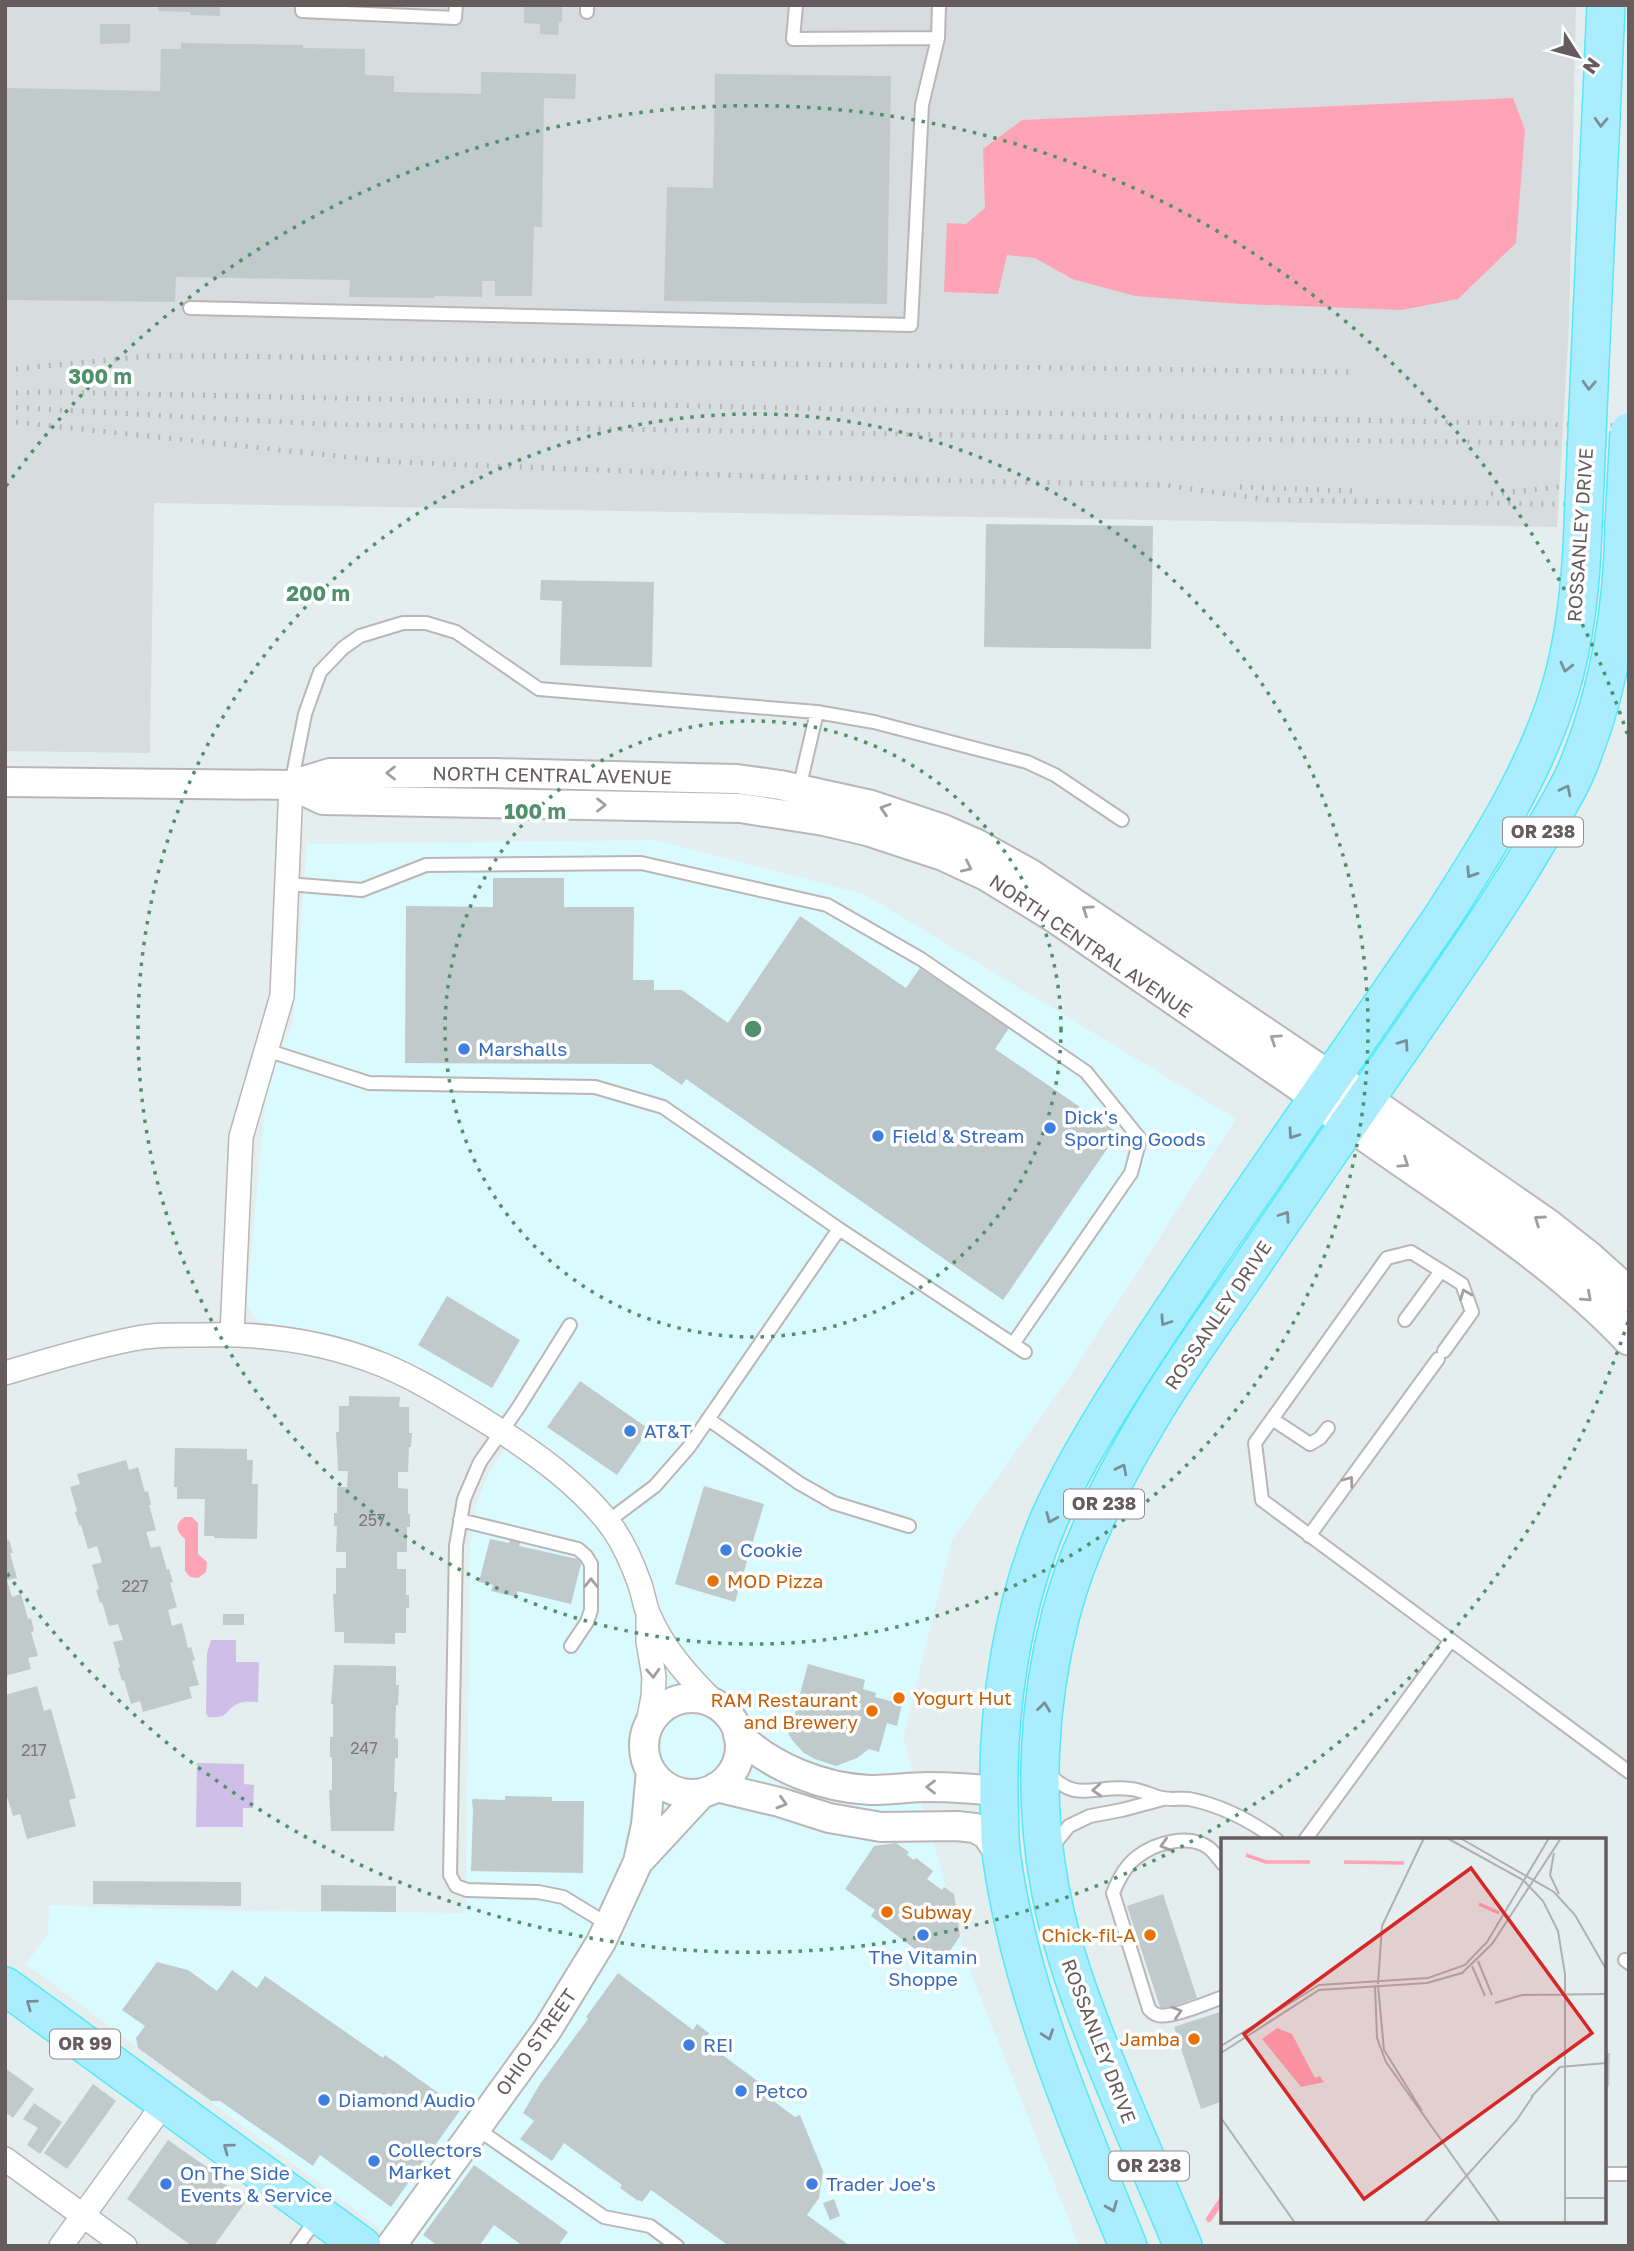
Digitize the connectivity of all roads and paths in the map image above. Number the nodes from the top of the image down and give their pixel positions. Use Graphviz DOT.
graph roads {
  1 [pos="302,5"];
  2 [pos="796,5"];
  3 [pos="939,5"];
  4 [pos="1606,5"];
  5 [pos="456,12"];
  6 [pos="938,38"];
  7 [pos="190,308"];
  8 [pos="1629,432"];
  9 [pos="817,712"];
  10 [pos="5,782"];
  11 [pos="291,785"];
  12 [pos="799,789"];
  13 [pos="1122,820"];
  14 [pos="287,884"];
  15 [pos="266,1050"];
  16 [pos="1324,1088"];
  17 [pos="1357,1111"];
  18 [pos="839,1229"];
  19 [pos="1441,1271"];
  20 [pos="1629,1295"];
  21 [pos="1405,1320"];
  22 [pos="570,1325"];
  23 [pos="232,1334"];
  24 [pos="1629,1338"];
  25 [pos="1013,1344"];
  26 [pos="1025,1352"];
  27 [pos="5,1373"];
  28 [pos="708,1419"];
  29 [pos="1272,1419"];
  30 [pos="1328,1428"];
  31 [pos="502,1432"];
  32 [pos="460,1520"];
  33 [pos="607,1522"];
  34 [pos="909,1527"];
  35 [pos="1309,1536"];
  36 [pos="648,1613"];
  37 [pos="1451,1640"];
  38 [pos="570,1646"];
  39 [pos="717,1705"];
  40 [pos="646,1733"];
  41 [pos="738,1735"];
  42 [pos="1040,1762"];
  43 [pos="651,1771"];
  44 [pos="1629,1772"];
  45 [pos="709,1790"];
  46 [pos="999,1791"];
  47 [pos="1164,1798"];
  48 [pos="1274,1838"];
  49 [pos="1306,1838"];
  50 [pos="1045,1855"];
  51 [pos="1002,1857"];
  52 [pos="638,1862"];
  53 [pos="1221,1862"];
  54 [pos="609,1925"];
  55 [pos="1062,1944"];
  56 [pos="5,1986"];
  57 [pos="1221,1998"];
  58 [pos="165,2102"];
  59 [pos="476,2127"];
  60 [pos="5,2159"];
  61 [pos="1606,2174"];
  62 [pos="1629,2174"];
  63 [pos="320,2215"];
  64 [pos="83,2216"];
  65 [pos="61,2246"];
  66 [pos="125,2246"];
  67 [pos="297,2246"];
  68 [pos="362,2246"];
  69 [pos="391,2246"];
  70 [pos="677,2246"];
  71 [pos="1128,2246"];
  72 [pos="1183,2246"];
  1 -- 5 [label="lane"];
  2 -- 6 [label="lane"];
  3 -- 6 [label="lane"];
  4 -- 16 [label="main road, ROSSANLEY DRIVE / OR 238, one-way, bridge"];
  6 -- 7 [label="lane"];
  17 -- 8 [label="main road, ROSSANLEY DRIVE / OR 238, one-way, bridge"];
  9 -- 11 [label="lane"];
  9 -- 12 [label="lane"];
  9 -- 13 [label="lane"];
  10 -- 11 [label="street, NORTH CENTRAL AVENUE"];
  12 -- 11 [label="street, NORTH CENTRAL AVENUE, one-way"];
  11 -- 14 [label="street"];
  11 -- 16 [label="street, NORTH CENTRAL AVENUE, one-way"];
  16 -- 12 [label="street, NORTH CENTRAL AVENUE, one-way"];
  14 -- 15 [label="street"];
  14 -- 25 [label="lane"];
  15 -- 18 [label="lane"];
  15 -- 23 [label="street"];
  16 -- 17 [label="main road, NORTH CENTRAL AVENUE"];
  16 -- 46 [label="main road, ROSSANLEY DRIVE / OR 238, one-way"];
  20 -- 17 [label="main road, NORTH CENTRAL AVENUE, one-way"];
  17 -- 24 [label="main road, NORTH CENTRAL AVENUE, one-way"];
  42 -- 17 [label="main road, ROSSANLEY DRIVE / OR 238, one-way"];
  18 -- 25 [label="lane"];
  18 -- 28 [label="lane"];
  19 -- 21 [label="lane"];
  19 -- 29 [label="lane"];
  35 -- 19 [label="lane, one-way"];
  22 -- 31 [label="lane"];
  23 -- 27 [label="street"];
  23 -- 31 [label="street"];
  25 -- 26 [label="lane"];
  28 -- 33 [label="lane"];
  28 -- 34 [label="lane"];
  29 -- 30 [label="lane"];
  29 -- 35 [label="lane"];
  31 -- 32 [label="lane"];
  31 -- 33 [label="street"];
  38 -- 32 [label="lane, one-way"];
  32 -- 54 [label="lane"];
  33 -- 36 [label="street"];
  35 -- 37 [label="lane"];
  36 -- 39 [label="street"];
  36 -- 40 [label="street, one-way"];
  37 -- 44 [label="lane"];
  37 -- 49 [label="lane"];
  39 -- 40 [label="street"];
  39 -- 41 [label="street"];
  40 -- 43 [label="street"];
  41 -- 45 [label="street"];
  46 -- 41 [label="street, one-way"];
  47 -- 42 [label="lane, one-way"];
  42 -- 50 [label="main road, ROSSANLEY DRIVE / OR 238"];
  43 -- 45 [label="street"];
  43 -- 52 [label="street, OHIO STREET"];
  45 -- 51 [label="street, one-way"];
  45 -- 52 [label="street, OHIO STREET"];
  46 -- 51 [label="main road, OR 238"];
  46 -- 55 [label="main road"];
  47 -- 48 [label="lane"];
  47 -- 50 [label="lane"];
  50 -- 55 [label="main road, ROSSANLEY DRIVE / OR 238"];
  51 -- 71 [label="main road, OR 238, one-way"];
  52 -- 54 [label="street, OHIO STREET"];
  53 -- 57 [label="lane, one-way"];
  54 -- 59 [label="street, OHIO STREET"];
  55 -- 72 [label="main road, ROSSANLEY DRIVE / OR 238"];
  58 -- 56 [label="main road, OR 99, one-way"];
  63 -- 58 [label="main road, OR 99, one-way"];
  58 -- 64 [label="street"];
  59 -- 69 [label="street, OHIO STREET"];
  59 -- 70 [label="lane"];
  60 -- 64 [label="street"];
  61 -- 62 [label="lane"];
  63 -- 67 [label="lane"];
  63 -- 68 [label="main road, OR 99"];
  64 -- 65 [label="street"];
  64 -- 66 [label="street"];
}
